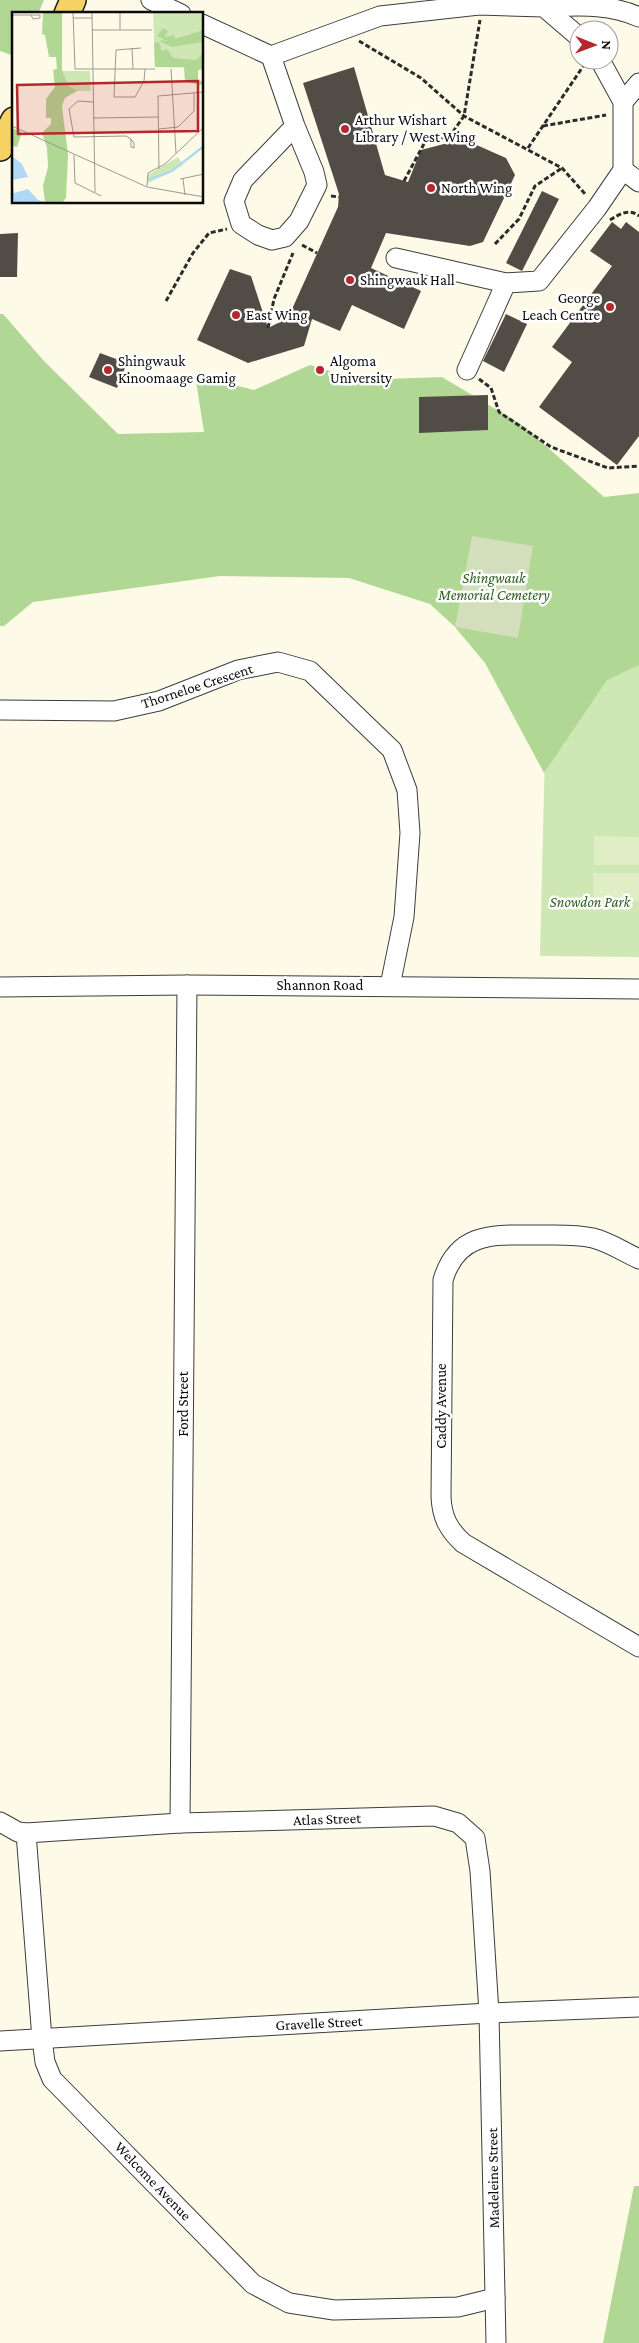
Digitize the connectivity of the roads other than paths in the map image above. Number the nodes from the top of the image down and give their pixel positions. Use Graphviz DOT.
graph roads {
  1 [pos="74,0"];
  2 [pos="151,0"];
  3 [pos="544,6"];
  4 [pos="386,8"];
  5 [pos="68,12"];
  6 [pos="177,12"];
  7 [pos="639,17"];
  8 [pos="204,25"];
  9 [pos="569,28"];
  10 [pos="272,56"];
  11 [pos="595,70"];
  12 [pos="639,83"];
  13 [pos="623,104"];
  14 [pos="12,124"];
  15 [pos="294,126"];
  16 [pos="0,148"];
  17 [pos="623,170"];
  18 [pos="639,182"];
  19 [pos="396,258"];
  20 [pos="506,284"];
  21 [pos="467,370"];
  22 [pos="0,710"];
  23 [pos="187,985"];
  24 [pos="390,986"];
  25 [pos="0,987"];
  26 [pos="639,989"];
  27 [pos="639,1259"];
  28 [pos="639,1647"];
  29 [pos="0,1822"];
  30 [pos="180,1823"];
  31 [pos="26,1832"];
  32 [pos="639,2007"];
  33 [pos="489,2013"];
  34 [pos="42,2039"];
  35 [pos="0,2040"];
  36 [pos="496,2298"];
  37 [pos="496,2343"];
  1 -- 5 [label="main road"];
  2 -- 6 [label="street"];
  3 -- 4 [label="street"];
  3 -- 7 [label="street"];
  3 -- 9 [label="street"];
  4 -- 10 [label="street"];
  8 -- 10 [label="street"];
  10 -- 15 [label="street"];
  11 -- 13 [label="street"];
  12 -- 13 [label="street"];
  13 -- 17 [label="street"];
  14 -- 16 [label="main road"];
  15 -- 15 [label="street"];
  17 -- 18 [label="street"];
  17 -- 20 [label="street"];
  19 -- 20 [label="street"];
  20 -- 21 [label="street"];
  22 -- 24 [label="street, Thorneloe Crescent"];
  23 -- 24 [label="street, Shannon Road"];
  23 -- 25 [label="street, Shannon Road"];
  23 -- 30 [label="street, Ford Street"];
  24 -- 26 [label="street, Shannon Road"];
  27 -- 28 [label="street, Caddy Avenue"];
  29 -- 31 [label="street, Atlas Street"];
  30 -- 31 [label="street, Atlas Street"];
  30 -- 33 [label="street, Atlas Street"];
  31 -- 34 [label="street, Welcome Avenue"];
  32 -- 33 [label="street, Gravelle Street"];
  33 -- 34 [label="street, Gravelle Street"];
  33 -- 36 [label="street, Madeleine Street"];
  34 -- 35 [label="street, Gravelle Street"];
  34 -- 36 [label="street, Welcome Avenue"];
  36 -- 37 [label="street, Madeleine Street"];
}
